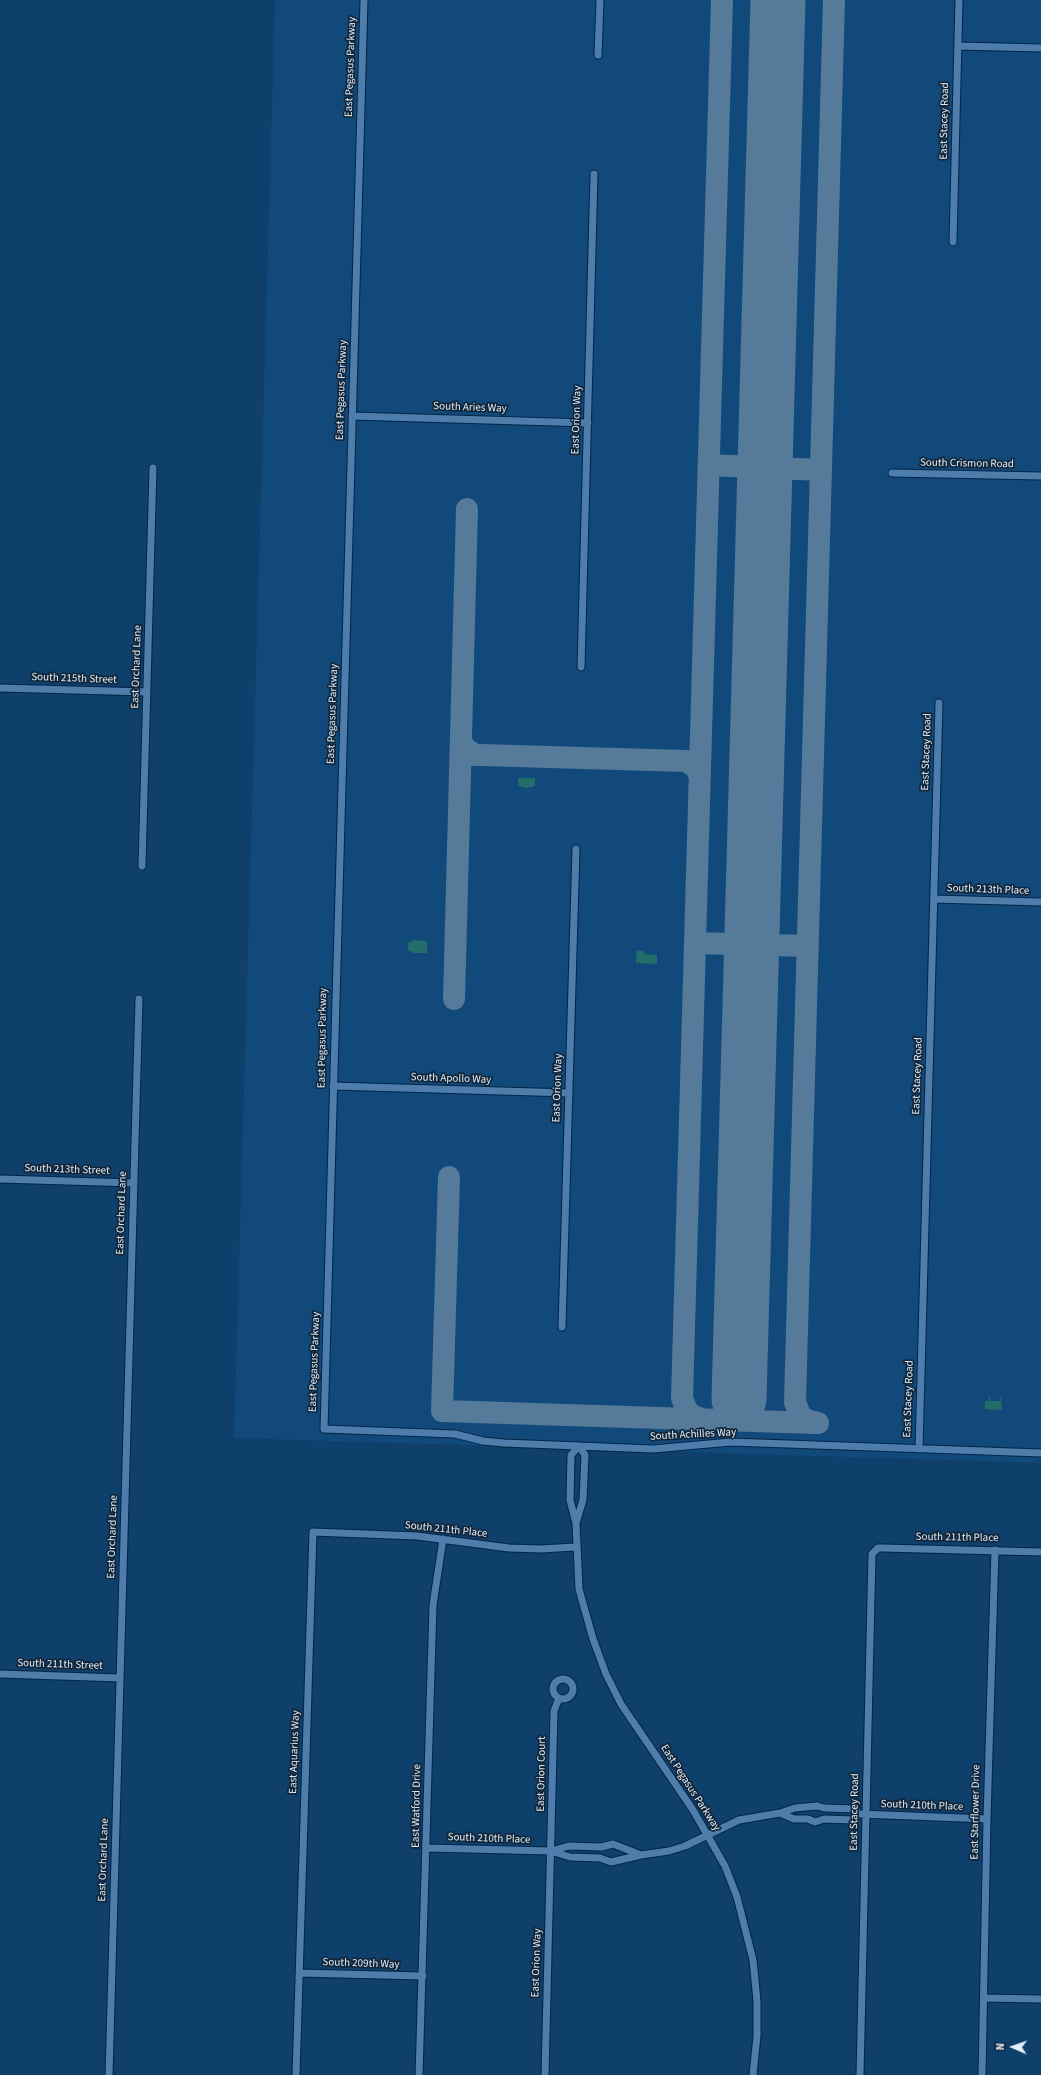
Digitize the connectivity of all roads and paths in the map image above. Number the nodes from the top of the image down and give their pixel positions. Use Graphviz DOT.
graph roads {
  1 [pos="364,0"];
  2 [pos="600,0"];
  3 [pos="959,0"];
  4 [pos="958,46"];
  5 [pos="1041,48"];
  6 [pos="598,55"];
  7 [pos="594,174"];
  8 [pos="953,242"];
  9 [pos="352,416"];
  10 [pos="588,423"];
  11 [pos="153,468"];
  12 [pos="892,473"];
  13 [pos="1041,476"];
  14 [pos="581,667"];
  15 [pos="0,688"];
  16 [pos="147,692"];
  17 [pos="939,703"];
  18 [pos="576,849"];
  19 [pos="142,866"];
  20 [pos="934,899"];
  21 [pos="1041,902"];
  22 [pos="139,999"];
  23 [pos="333,1086"];
  24 [pos="569,1093"];
  25 [pos="0,1179"];
  26 [pos="134,1183"];
  27 [pos="562,1327"];
  28 [pos="324,1429"];
  29 [pos="579,1446"];
  30 [pos="919,1448"];
  31 [pos="1041,1453"];
  32 [pos="576,1523"];
  33 [pos="314,1532"];
  34 [pos="443,1539"];
  35 [pos="576,1547"];
  36 [pos="995,1550"];
  37 [pos="874,1551"];
  38 [pos="1041,1552"];
  39 [pos="0,1674"];
  40 [pos="120,1678"];
  41 [pos="559,1698"];
  42 [pos="824,1808"];
  43 [pos="780,1813"];
  44 [pos="857,1814"];
  45 [pos="866,1815"];
  46 [pos="986,1819"];
  47 [pos="824,1820"];
  48 [pos="708,1834"];
  49 [pos="605,1846"];
  50 [pos="427,1848"];
  51 [pos="551,1852"];
  52 [pos="641,1855"];
  53 [pos="604,1860"];
  54 [pos="299,1973"];
  55 [pos="422,1976"];
  56 [pos="984,1998"];
  57 [pos="1041,1999"];
  58 [pos="109,2075"];
  59 [pos="296,2075"];
  60 [pos="420,2075"];
  61 [pos="545,2075"];
  62 [pos="753,2075"];
  63 [pos="860,2075"];
  64 [pos="982,2075"];
  1 -- 9 [label="street, East Pegasus Parkway"];
  2 -- 6 [label="street"];
  3 -- 4 [label="street, East Stacey Road"];
  4 -- 5 [label="street"];
  4 -- 8 [label="street, East Stacey Road"];
  7 -- 10 [label="street, East Orion Way"];
  9 -- 10 [label="street, South Aries Way"];
  9 -- 23 [label="street, East Pegasus Parkway"];
  10 -- 14 [label="street, East Orion Way"];
  11 -- 16 [label="street, East Orchard Lane"];
  12 -- 13 [label="street, South Crismon Road"];
  15 -- 16 [label="street, South 215th Street"];
  16 -- 19 [label="street, East Orchard Lane"];
  17 -- 20 [label="street, East Stacey Road"];
  18 -- 24 [label="street, East Orion Way"];
  20 -- 21 [label="street, South 213th Place"];
  20 -- 30 [label="street, East Stacey Road"];
  22 -- 26 [label="street, East Orchard Lane"];
  23 -- 24 [label="street, South Apollo Way"];
  23 -- 28 [label="street, East Pegasus Parkway"];
  24 -- 27 [label="street, East Orion Way"];
  25 -- 26 [label="street, South 213th Street"];
  26 -- 40 [label="street, East Orchard Lane"];
  28 -- 29 [label="street, South Achilles Way"];
  29 -- 30 [label="street, South Achilles Way"];
  29 -- 32 [label="street, East Pegasus Parkway"];
  29 -- 32 [label="street, East Pegasus Parkway"];
  30 -- 31 [label="street, South Achilles Way"];
  32 -- 35 [label="street, East Pegasus Parkway"];
  33 -- 34 [label="street, South 211th Place"];
  33 -- 54 [label="street, East Aquarius Way"];
  34 -- 35 [label="street, South 211th Place"];
  34 -- 50 [label="street, East Watford Drive"];
  35 -- 48 [label="street, East Pegasus Parkway"];
  36 -- 37 [label="street, South 211th Place"];
  36 -- 38 [label="street, South 211th Place"];
  36 -- 46 [label="street, East Starflower Drive"];
  37 -- 45 [label="street, East Stacey Road"];
  39 -- 40 [label="street, South 211th Street"];
  40 -- 58 [label="street, East Orchard Lane"];
  41 -- 51 [label="street, East Orion Court"];
  42 -- 43 [label="street, South 210th Place"];
  42 -- 44 [label="street, South 210th Place"];
  42 -- 47 [label="street"];
  43 -- 47 [label="street, South 210th Place"];
  43 -- 48 [label="street, South 210th Place"];
  44 -- 45 [label="street, South 210th Place"];
  44 -- 47 [label="street, South 210th Place"];
  45 -- 46 [label="street, South 210th Place"];
  45 -- 63 [label="street, East Stacey Road"];
  46 -- 56 [label="street, East Starflower Drive"];
  48 -- 52 [label="street, South 210th Place"];
  48 -- 62 [label="street, East Pegasus Parkway"];
  49 -- 51 [label="street, South 210th Place"];
  49 -- 52 [label="street, South 210th Place"];
  49 -- 53 [label="street"];
  50 -- 51 [label="street, South 210th Place"];
  50 -- 55 [label="street, East Watford Drive"];
  51 -- 53 [label="street, South 210th Place"];
  51 -- 61 [label="street, East Orion Way"];
  52 -- 53 [label="street, South 210th Place"];
  54 -- 55 [label="street, South 209th Way"];
  54 -- 59 [label="street, East Aquarius Way"];
  55 -- 60 [label="street, East Watford Drive"];
  56 -- 57 [label="street"];
  56 -- 64 [label="street, East Starflower Drive"];
}
